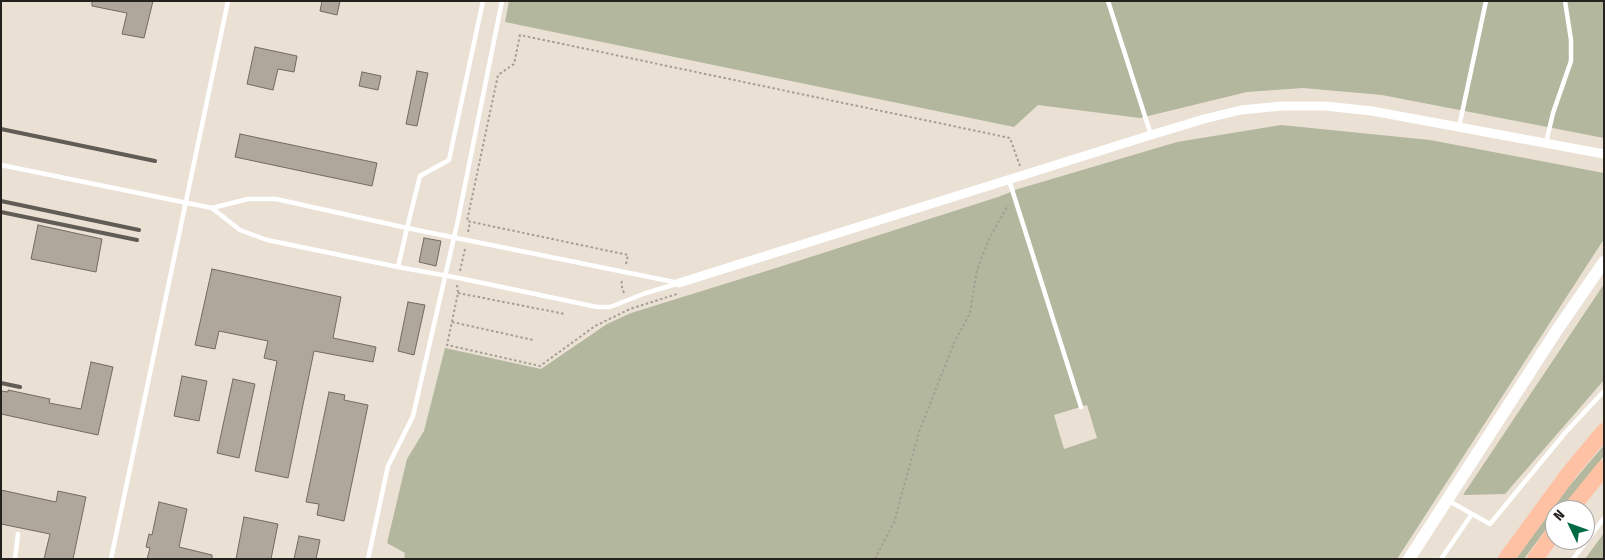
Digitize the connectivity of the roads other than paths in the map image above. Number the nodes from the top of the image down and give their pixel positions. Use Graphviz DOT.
graph roads {
  1 [pos="228,1"];
  2 [pos="483,1"];
  3 [pos="502,1"];
  4 [pos="1108,1"];
  5 [pos="1486,1"];
  6 [pos="1565,1"];
  7 [pos="1459,127"];
  8 [pos="1151,135"];
  9 [pos="1546,143"];
  10 [pos="1604,154"];
  11 [pos="1,165"];
  12 [pos="1006,181"];
  13 [pos="185,203"];
  14 [pos="212,208"];
  15 [pos="407,228"];
  16 [pos="454,237"];
  17 [pos="1604,262"];
  18 [pos="398,267"];
  19 [pos="445,276"];
  20 [pos="680,288"];
  21 [pos="1604,392"];
  22 [pos="1081,406"];
  23 [pos="1604,431"];
  24 [pos="1604,468"];
  25 [pos="1447,500"];
  26 [pos="1578,500"];
  27 [pos="1472,514"];
  28 [pos="1604,518"];
  29 [pos="18,534"];
  30 [pos="1545,545"];
  31 [pos="14,559"];
  32 [pos="111,559"];
  33 [pos="368,559"];
  34 [pos="1409,559"];
  35 [pos="1441,559"];
  36 [pos="1506,559"];
  37 [pos="1535,559"];
  38 [pos="1573,559"];
  1 -- 13 [label="lane"];
  2 -- 15 [label="lane"];
  3 -- 16 [label="lane"];
  4 -- 8 [label="lane"];
  5 -- 7 [label="lane"];
  6 -- 9 [label="lane"];
  7 -- 8 [label="street"];
  7 -- 9 [label="street"];
  8 -- 12 [label="street"];
  9 -- 10 [label="street"];
  11 -- 13 [label="lane"];
  12 -- 20 [label="street"];
  12 -- 22 [label="lane"];
  13 -- 14 [label="lane"];
  13 -- 32 [label="lane"];
  14 -- 15 [label="lane"];
  14 -- 18 [label="lane"];
  15 -- 16 [label="lane"];
  15 -- 18 [label="lane"];
  16 -- 19 [label="lane"];
  16 -- 20 [label="lane"];
  17 -- 25 [label="street"];
  18 -- 19 [label="lane"];
  19 -- 20 [label="lane"];
  19 -- 33 [label="lane"];
  21 -- 27 [label="lane"];
  23 -- 36 [label="highway"];
  24 -- 26 [label="highway"];
  25 -- 27 [label="lane"];
  25 -- 34 [label="street"];
  27 -- 35 [label="lane"];
  28 -- 38 [label="lane"];
  29 -- 31 [label="lane"];
  30 -- 37 [label="highway"];
}
